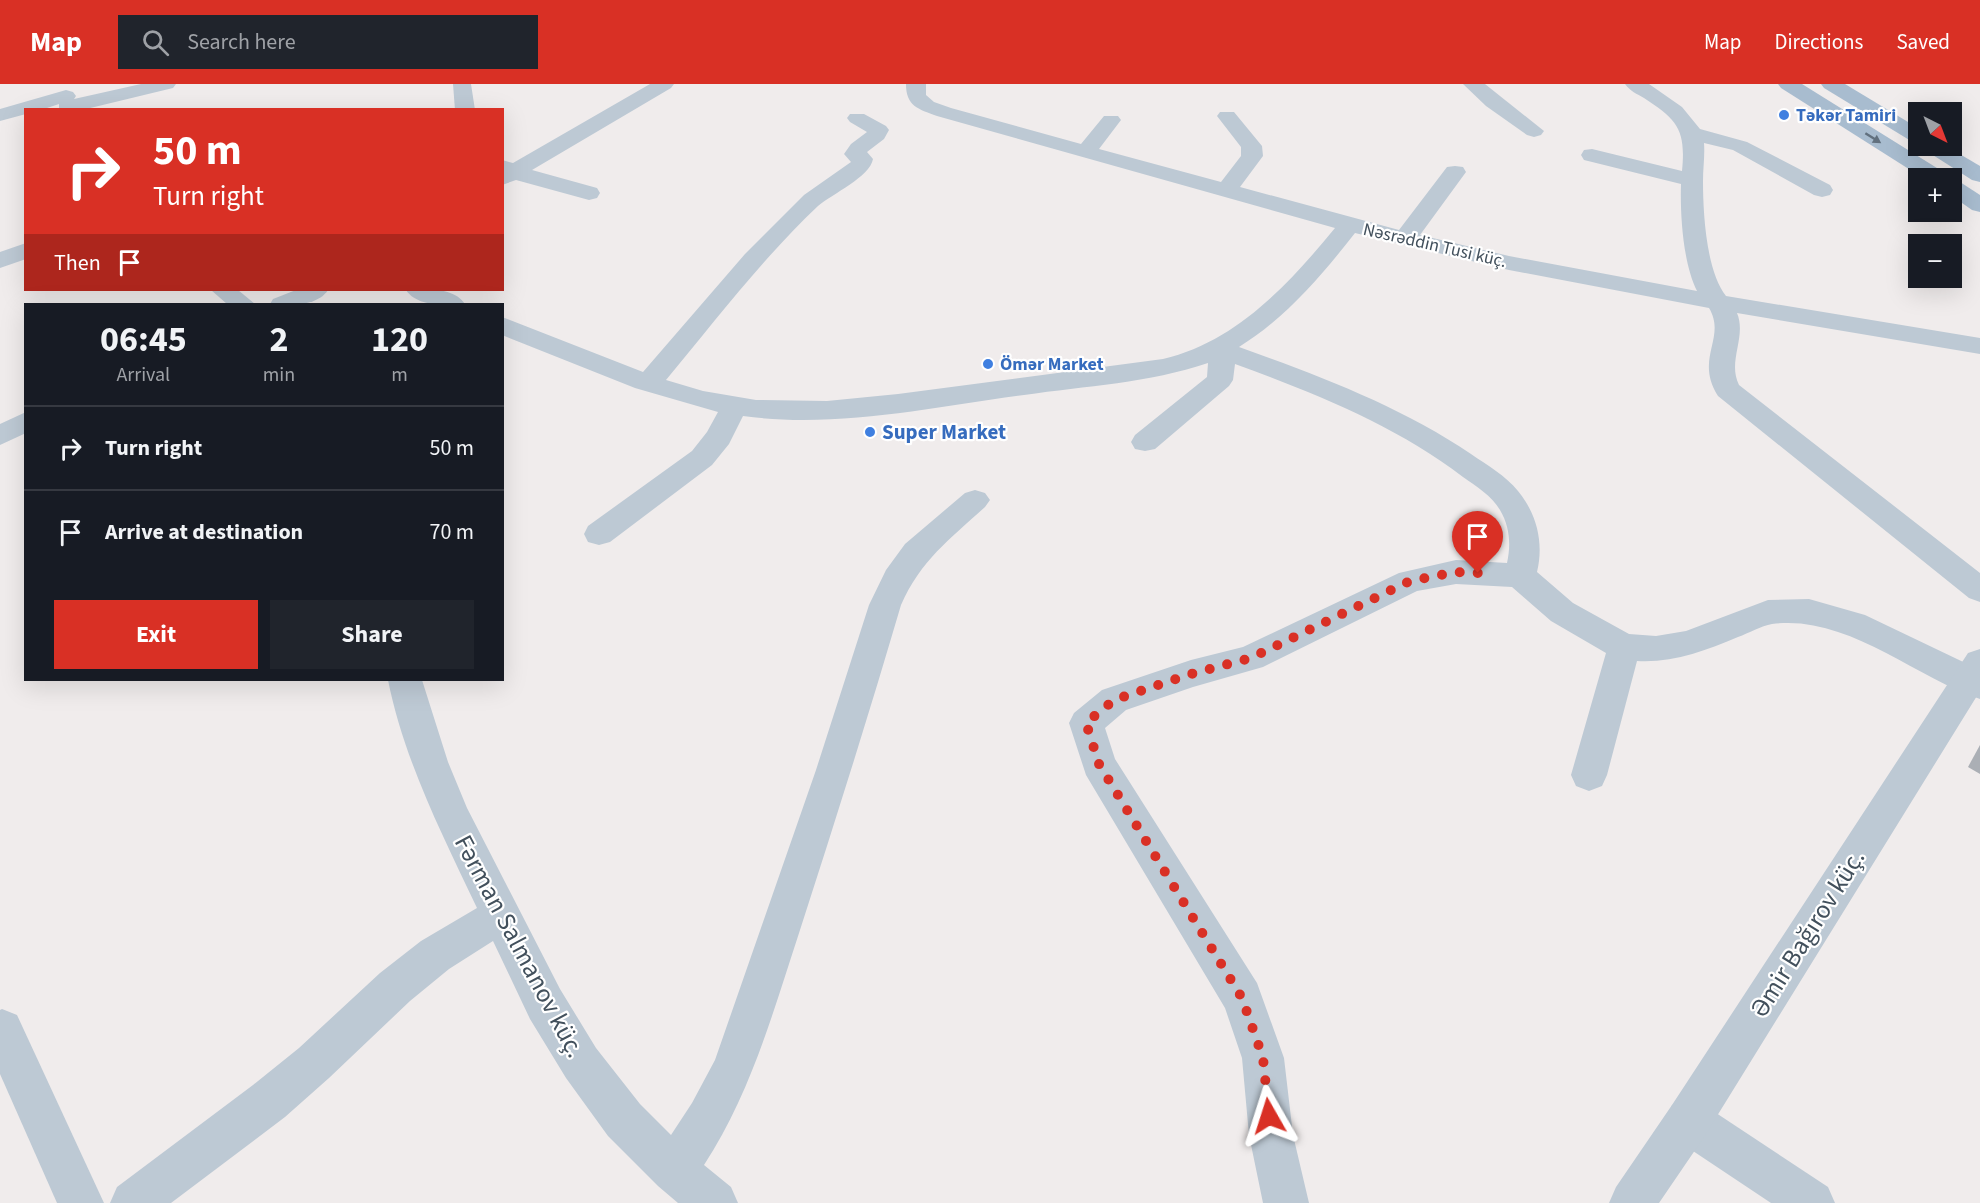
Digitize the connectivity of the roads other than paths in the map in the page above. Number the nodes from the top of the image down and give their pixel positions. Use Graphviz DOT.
graph roads {
  1 [pos="166,84"];
  2 [pos="664,84"];
  3 [pos="916,84"];
  4 [pos="1473,84"];
  5 [pos="1635,84"];
  6 [pos="1788,84"];
  7 [pos="1831,84"];
  8 [pos="462,85"];
  9 [pos="66,99"];
  10 [pos="29,108"];
  11 [pos="465,108"];
  12 [pos="24,109"];
  13 [pos="0,115"];
  14 [pos="1227,116"];
  15 [pos="857,118"];
  16 [pos="1112,120"];
  17 [pos="1534,131"];
  18 [pos="1908,131"];
  19 [pos="1693,133"];
  20 [pos="1085,152"];
  21 [pos="1592,155"];
  22 [pos="1949,156"];
  23 [pos="1922,168"];
  24 [pos="506,172"];
  25 [pos="1455,172"];
  26 [pos="1980,175"];
  27 [pos="1692,180"];
  28 [pos="1822,190"];
  29 [pos="1225,192"];
  30 [pos="589,193"];
  31 [pos="1962,193"];
  32 [pos="1980,205"];
  33 [pos="1350,225"];
  34 [pos="1406,237"];
  35 [pos="24,251"];
  36 [pos="0,261"];
  37 [pos="224,291"];
  38 [pos="314,291"];
  39 [pos="420,291"];
  40 [pos="1717,302"];
  41 [pos="242,303"];
  42 [pos="284,303"];
  43 [pos="450,303"];
  44 [pos="504,326"];
  45 [pos="1980,346"];
  46 [pos="1220,349"];
  47 [pos="649,383"];
  48 [pos="735,406"];
  49 [pos="24,422"];
  50 [pos="0,436"];
  51 [pos="1145,442"];
  52 [pos="975,500"];
  53 [pos="599,534"];
  54 [pos="1520,576"];
  55 [pos="1980,590"];
  56 [pos="1624,647"];
  57 [pos="1976,675"];
  58 [pos="405,681"];
  59 [pos="1589,776"];
  60 [pos="502,914"];
  61 [pos="2,1030"];
  62 [pos="1688,1121"];
  63 [pos="674,1170"];
  64 [pos="81,1203"];
  65 [pos="134,1203"];
  66 [pos="715,1203"];
  67 [pos="1286,1203"];
  68 [pos="1632,1203"];
  69 [pos="1812,1203"];
  1 -- 9 [label="street"];
  2 -- 24 [label="street"];
  3 -- 20 [label="street, Nəsrəddin Tusi küç."];
  4 -- 17 [label="street"];
  5 -- 19 [label="street"];
  6 -- 23 [label="main road, one-way"];
  7 -- 18 [label="main road"];
  8 -- 11 [label="street"];
  9 -- 10 [label="street"];
  12 -- 13 [label="street"];
  14 -- 29 [label="street"];
  15 -- 47 [label="street"];
  16 -- 20 [label="street"];
  19 -- 27 [label="street"];
  19 -- 28 [label="street"];
  20 -- 29 [label="street, Nəsrəddin Tusi küç."];
  21 -- 27 [label="street"];
  22 -- 26 [label="main road"];
  24 -- 30 [label="street"];
  25 -- 34 [label="street"];
  27 -- 40 [label="street"];
  29 -- 33 [label="street, Nəsrəddin Tusi küç."];
  31 -- 32 [label="main road"];
  33 -- 34 [label="street, Nəsrəddin Tusi küç."];
  33 -- 46 [label="street"];
  34 -- 40 [label="street, Nəsrəddin Tusi küç."];
  35 -- 36 [label="street"];
  37 -- 41 [label="street"];
  38 -- 42 [label="street"];
  39 -- 43 [label="street"];
  40 -- 45 [label="street, Nəsrəddin Tusi küç."];
  40 -- 55 [label="street"];
  44 -- 47 [label="street"];
  46 -- 48 [label="street"];
  46 -- 51 [label="street"];
  46 -- 54 [label="street"];
  47 -- 48 [label="street"];
  48 -- 53 [label="street"];
  49 -- 50 [label="street"];
  52 -- 63 [label="street"];
  54 -- 56 [label="street"];
  54 -- 67 [label="street"];
  56 -- 57 [label="street"];
  56 -- 59 [label="street"];
  57 -- 62 [label="street, Əmir Bağırov küç."];
  58 -- 60 [label="street, Fərman Salmanov küç."];
  60 -- 63 [label="street, Fərman Salmanov küç."];
  60 -- 65 [label="street"];
  61 -- 64 [label="street"];
  62 -- 68 [label="street, Əmir Bağırov küç."];
  62 -- 69 [label="street"];
  63 -- 66 [label="street, Fərman Salmanov küç."];
}
